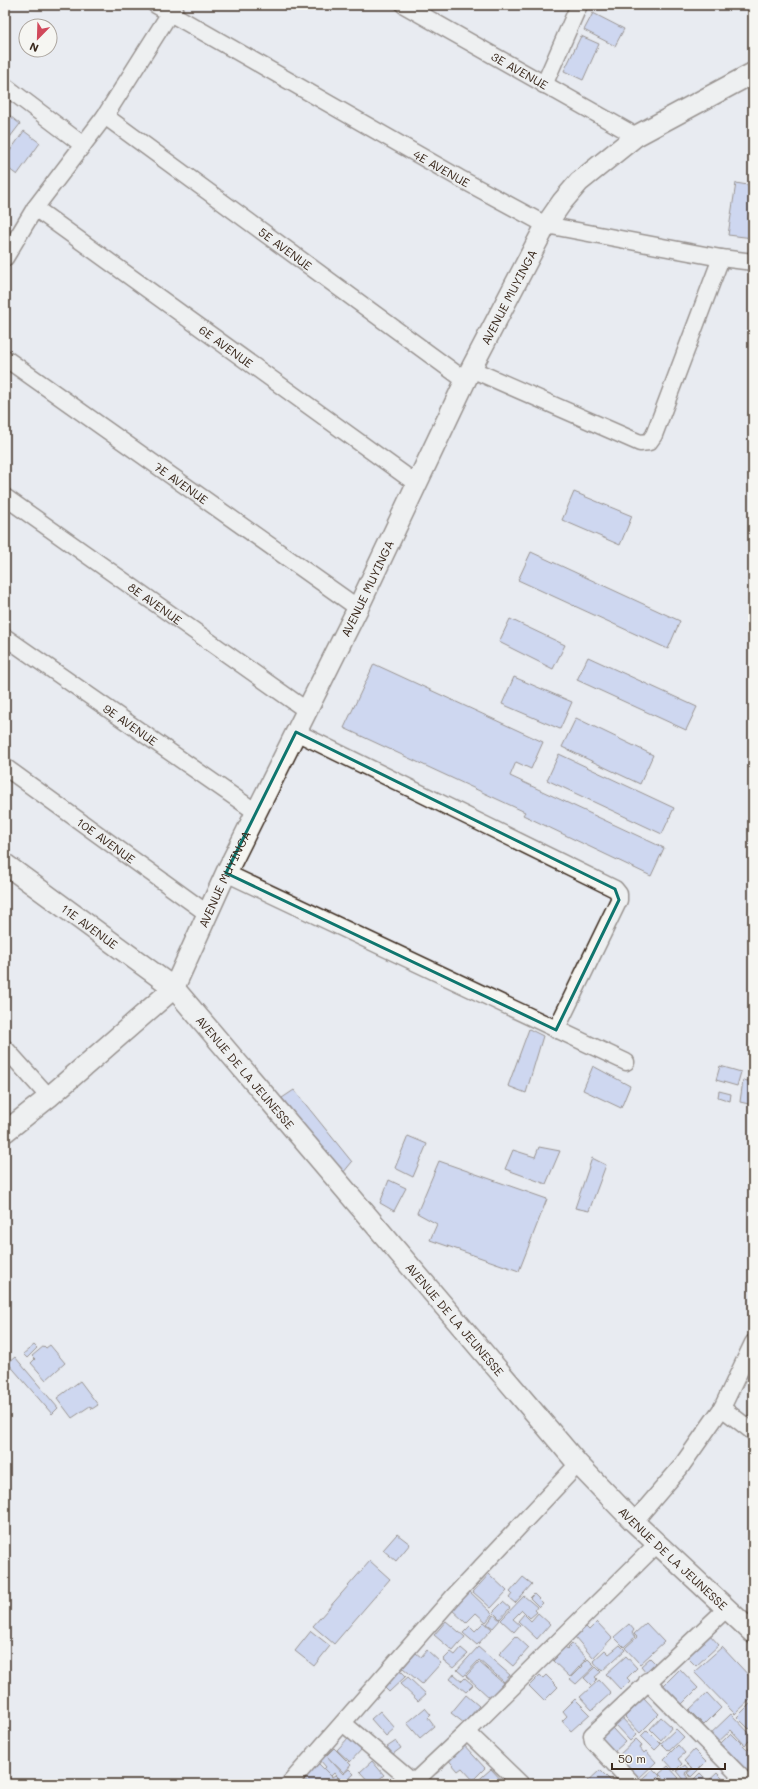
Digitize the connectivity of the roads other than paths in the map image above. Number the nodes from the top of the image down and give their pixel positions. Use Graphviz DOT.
graph roads {
  1 [pos="156,5"];
  2 [pos="404,5"];
  3 [pos="579,5"];
  4 [pos="172,9"];
  5 [pos="753,73"];
  6 [pos="544,85"];
  7 [pos="5,86"];
  8 [pos="105,116"];
  9 [pos="636,136"];
  10 [pos="83,145"];
  11 [pos="35,208"];
  12 [pos="546,225"];
  13 [pos="10,239"];
  14 [pos="5,258"];
  15 [pos="721,258"];
  16 [pos="753,262"];
  17 [pos="5,358"];
  18 [pos="468,375"];
  19 [pos="418,484"];
  20 [pos="5,497"];
  21 [pos="358,608"];
  22 [pos="5,637"];
  23 [pos="306,710"];
  24 [pos="296,732"];
  25 [pos="5,767"];
  26 [pos="256,812"];
  27 [pos="5,864"];
  28 [pos="226,873"];
  29 [pos="208,914"];
  30 [pos="174,988"];
  31 [pos="556,1030"];
  32 [pos="5,1048"];
  33 [pos="626,1062"];
  34 [pos="49,1097"];
  35 [pos="5,1132"];
  36 [pos="753,1343"];
  37 [pos="722,1408"];
  38 [pos="753,1432"];
  39 [pos="578,1464"];
  40 [pos="634,1522"];
  41 [pos="657,1544"];
  42 [pos="726,1609"];
  43 [pos="753,1634"];
  44 [pos="647,1681"];
  45 [pos="343,1722"];
  46 [pos="467,1732"];
  47 [pos="297,1781"];
  48 [pos="415,1783"];
  49 [pos="520,1784"];
  50 [pos="633,1784"];
  51 [pos="748,1784"];
  1 -- 4 [label="street, 4E AVENUE"];
  2 -- 6 [label="street, 3E AVENUE"];
  3 -- 6 [label="street"];
  4 -- 8 [label="street"];
  4 -- 12 [label="street, 4E AVENUE"];
  5 -- 9 [label="street, AVENUE MUYINGA"];
  6 -- 9 [label="street, 3E AVENUE"];
  7 -- 10 [label="street"];
  8 -- 10 [label="street"];
  8 -- 18 [label="street, 5E AVENUE"];
  9 -- 12 [label="street, AVENUE MUYINGA"];
  10 -- 11 [label="street"];
  11 -- 13 [label="street"];
  11 -- 19 [label="street, 6E AVENUE"];
  12 -- 15 [label="street, 4E AVENUE"];
  12 -- 18 [label="street, AVENUE MUYINGA"];
  13 -- 14 [label="street"];
  15 -- 16 [label="street, 4E AVENUE"];
  15 -- 18 [label="street, 5E AVENUE"];
  17 -- 21 [label="street, 7E AVENUE"];
  18 -- 19 [label="street, AVENUE MUYINGA"];
  19 -- 21 [label="street, AVENUE MUYINGA"];
  20 -- 23 [label="street, 8E AVENUE"];
  21 -- 23 [label="street, AVENUE MUYINGA"];
  22 -- 26 [label="street, 9E AVENUE"];
  23 -- 24 [label="street, AVENUE MUYINGA"];
  24 -- 26 [label="street, AVENUE MUYINGA"];
  24 -- 31 [label="street"];
  25 -- 29 [label="street, 10E AVENUE"];
  26 -- 28 [label="street, AVENUE MUYINGA"];
  27 -- 30 [label="street, 11E AVENUE"];
  28 -- 29 [label="street, AVENUE MUYINGA"];
  28 -- 31 [label="street"];
  29 -- 30 [label="street, AVENUE MUYINGA"];
  30 -- 34 [label="street, AVENUE MUYINGA"];
  30 -- 39 [label="street, AVENUE DE LA JEUNESSE"];
  31 -- 33 [label="street"];
  32 -- 34 [label="street"];
  34 -- 35 [label="street, AVENUE MUYINGA"];
  36 -- 37 [label="street"];
  37 -- 38 [label="street"];
  37 -- 40 [label="street"];
  39 -- 40 [label="street, AVENUE DE LA JEUNESSE"];
  39 -- 45 [label="street"];
  40 -- 41 [label="street, AVENUE DE LA JEUNESSE"];
  41 -- 42 [label="street, AVENUE DE LA JEUNESSE"];
  41 -- 46 [label="street"];
  42 -- 43 [label="street, AVENUE DE LA JEUNESSE"];
  42 -- 44 [label="street"];
  44 -- 50 [label="street"];
  44 -- 51 [label="street"];
  45 -- 47 [label="street"];
  45 -- 48 [label="street"];
  46 -- 48 [label="street"];
  46 -- 49 [label="street"];
}
